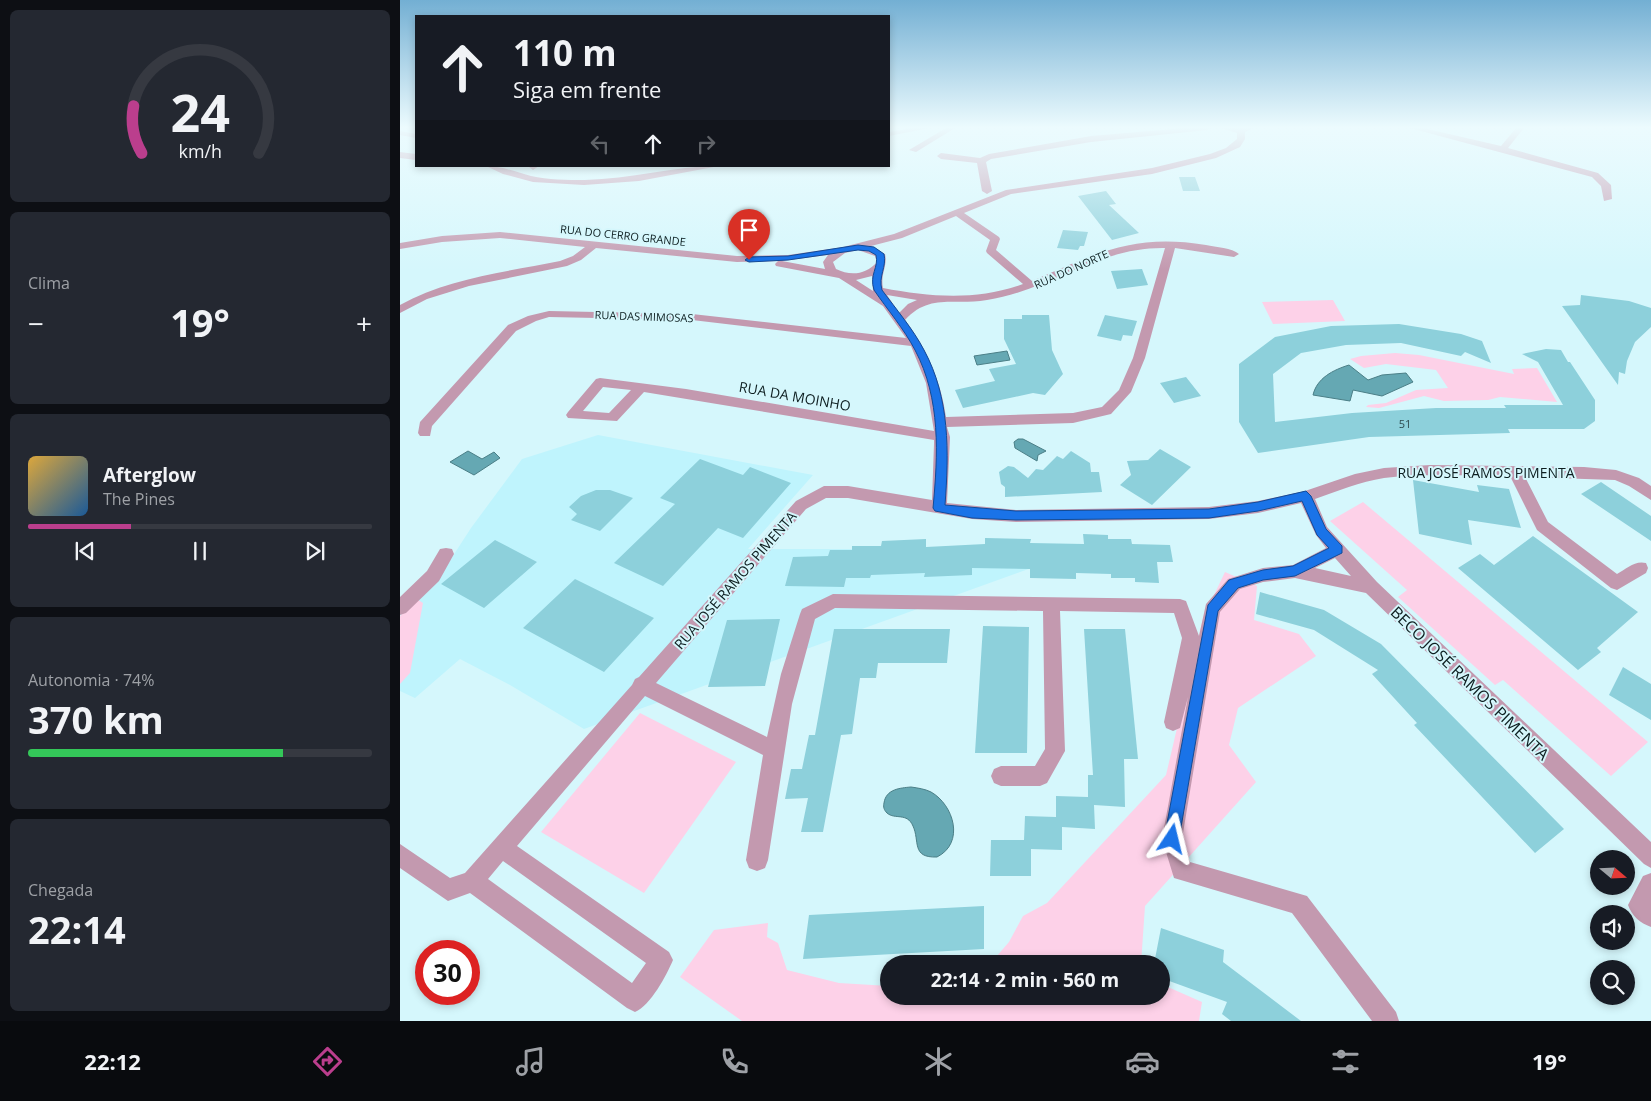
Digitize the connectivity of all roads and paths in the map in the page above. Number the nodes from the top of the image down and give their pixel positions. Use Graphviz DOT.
graph roads {
  1 [pos="524,176"];
  2 [pos="529,176"];
  3 [pos="658,176"];
  4 [pos="984,176"];
  5 [pos="1118,176"];
  6 [pos="1596,176"];
  7 [pos="536,179"];
  8 [pos="987,191"];
  9 [pos="1607,199"];
  10 [pos="956,212"];
  11 [pos="919,228"];
  12 [pos="1171,243"];
  13 [pos="595,244"];
  14 [pos="400,246"];
  15 [pos="847,249"];
  16 [pos="1234,254"];
  17 [pos="761,260"];
  18 [pos="881,264"];
  19 [pos="839,275"];
  20 [pos="1032,286"];
  21 [pos="878,290"];
  22 [pos="932,299"];
  23 [pos="886,305"];
  24 [pos="400,310"];
  25 [pos="901,322"];
  26 [pos="869,338"];
  27 [pos="916,343"];
  28 [pos="641,387"];
  29 [pos="942,422"];
  30 [pos="426,433"];
  31 [pos="943,437"];
  32 [pos="1515,471"];
  33 [pos="1651,494"];
  34 [pos="1306,496"];
  35 [pos="939,508"];
  36 [pos="1338,550"];
  37 [pos="446,554"];
  38 [pos="1640,568"];
  39 [pos="1295,571"];
  40 [pos="1371,587"];
  41 [pos="1051,604"];
  42 [pos="400,608"];
  43 [pos="641,685"];
  44 [pos="1173,722"];
  45 [pos="775,751"];
  46 [pos="1001,776"];
  47 [pos="502,848"];
  48 [pos="400,855"];
  49 [pos="1651,857"];
  50 [pos="757,860"];
  51 [pos="472,881"];
  52 [pos="1651,884"];
  53 [pos="1651,916"];
  54 [pos="1387,1021"];
  1 -- 7 [label="street"];
  2 -- 7 [label="street"];
  3 -- 7 [label="street"];
  4 -- 8 [label="street"];
  5 -- 10 [label="street"];
  6 -- 9 [label="street"];
  10 -- 11 [label="street"];
  10 -- 20 [label="street"];
  11 -- 15 [label="street"];
  11 -- 18 [label="street"];
  12 -- 16 [label="street, RUA DO NORTE"];
  12 -- 20 [label="street, RUA DO NORTE"];
  12 -- 29 [label="street"];
  13 -- 14 [label="street, RUA DO CERRO GRANDE"];
  13 -- 17 [label="street, RUA DO CERRO GRANDE"];
  13 -- 24 [label="street"];
  15 -- 17 [label="street, RUA DO CERRO GRANDE"];
  15 -- 18 [label="street"];
  15 -- 19 [label="street"];
  17 -- 19 [label="street"];
  18 -- 19 [label="street"];
  18 -- 21 [label="street"];
  19 -- 23 [label="street"];
  20 -- 22 [label="street, RUA DO NORTE"];
  21 -- 22 [label="street, RUA DO NORTE"];
  21 -- 23 [label="street"];
  22 -- 25 [label="street"];
  23 -- 25 [label="street"];
  25 -- 26 [label="street"];
  25 -- 27 [label="street"];
  26 -- 27 [label="street, RUA DAS MIMOSAS"];
  26 -- 30 [label="street, RUA DAS MIMOSAS"];
  27 -- 29 [label="street"];
  28 -- 31 [label="street, RUA DA MOINHO"];
  29 -- 31 [label="street"];
  31 -- 35 [label="street"];
  32 -- 33 [label="street, RUA JOSÉ RAMOS PIMENTA"];
  32 -- 34 [label="street, RUA JOSÉ RAMOS PIMENTA"];
  32 -- 38 [label="street"];
  34 -- 35 [label="street, RUA JOSÉ RAMOS PIMENTA"];
  34 -- 36 [label="street, BECO JOSÉ RAMOS PIMENTA"];
  35 -- 43 [label="street, RUA JOSÉ RAMOS PIMENTA"];
  36 -- 39 [label="street"];
  36 -- 40 [label="street, BECO JOSÉ RAMOS PIMENTA"];
  37 -- 42 [label="street"];
  39 -- 40 [label="street"];
  39 -- 54 [label="street"];
  40 -- 49 [label="street, BECO JOSÉ RAMOS PIMENTA"];
  41 -- 44 [label="street"];
  41 -- 45 [label="street"];
  41 -- 46 [label="street"];
  43 -- 45 [label="street"];
  43 -- 47 [label="street, RUA JOSÉ RAMOS PIMENTA"];
  45 -- 50 [label="street"];
  47 -- 51 [label="street, RUA JOSÉ RAMOS PIMENTA"];
  47 -- 51 [label="street"];
  48 -- 51 [label="street, RUA JOSÉ RAMOS PIMENTA"];
  52 -- 53 [label="street"];
}
